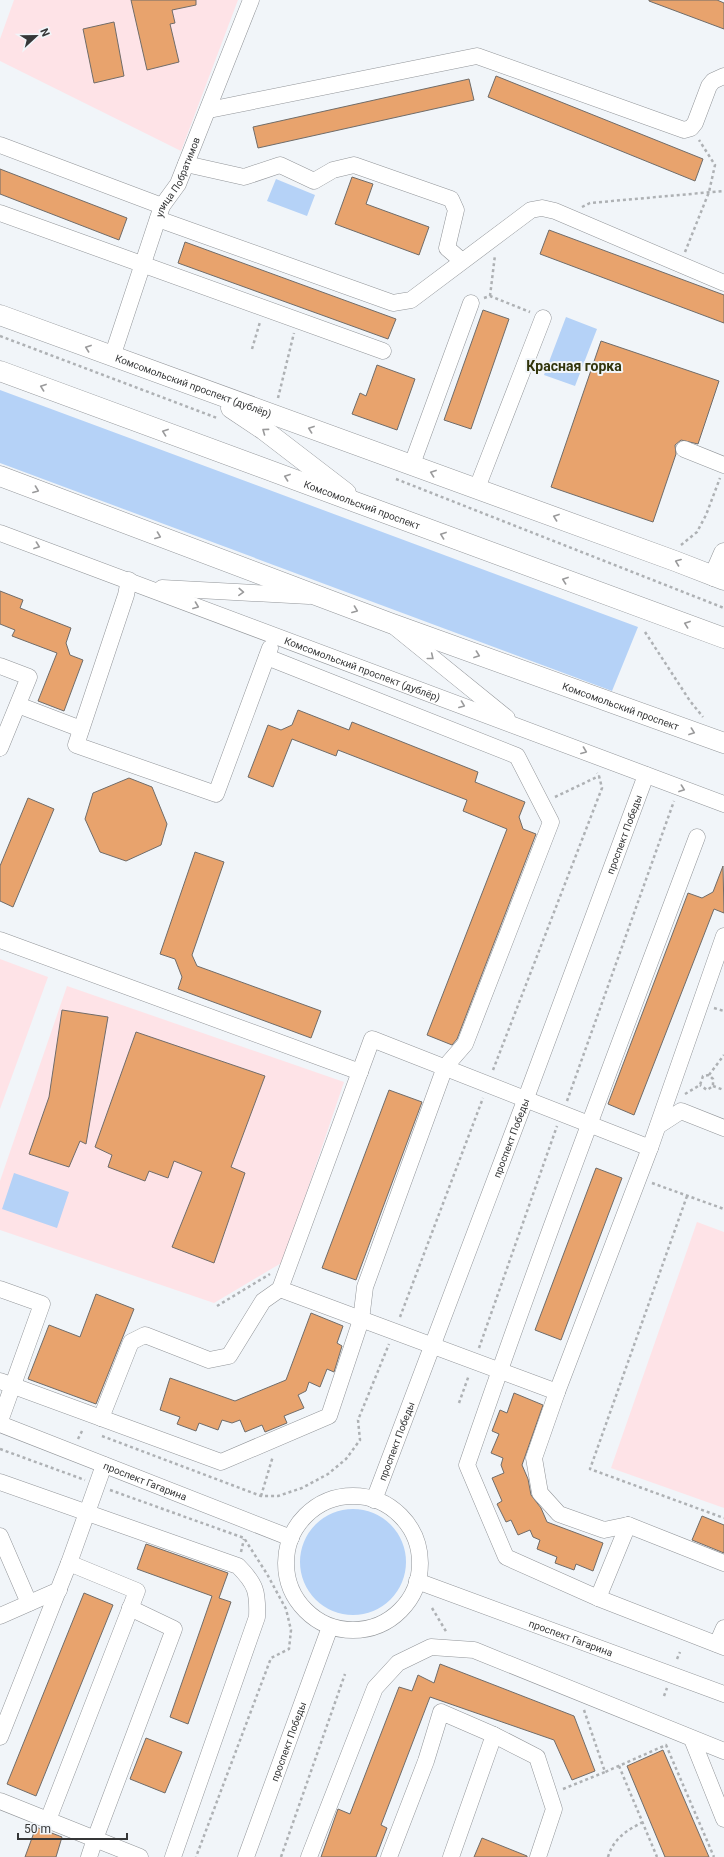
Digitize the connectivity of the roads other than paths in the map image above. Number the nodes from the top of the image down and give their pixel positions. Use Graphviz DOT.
graph roads {
  1 [pos="251,0"];
  2 [pos="724,76"];
  3 [pos="208,110"];
  4 [pos="0,145"];
  5 [pos="186,164"];
  6 [pos="160,212"];
  7 [pos="0,213"];
  8 [pos="462,261"];
  9 [pos="143,264"];
  10 [pos="724,283"];
  11 [pos="471,303"];
  12 [pos="0,315"];
  13 [pos="543,318"];
  14 [pos="383,351"];
  15 [pos="112,357"];
  16 [pos="0,371"];
  17 [pos="204,390"];
  18 [pos="684,449"];
  19 [pos="410,464"];
  20 [pos="723,469"];
  21 [pos="0,476"];
  22 [pos="477,488"];
  23 [pos="363,506"];
  24 [pos="0,533"];
  25 [pos="724,553"];
  26 [pos="719,578"];
  27 [pos="129,580"];
  28 [pos="146,587"];
  29 [pos="319,596"];
  30 [pos="390,623"];
  31 [pos="275,635"];
  32 [pos="724,638"];
  33 [pos="266,657"];
  34 [pos="0,666"];
  35 [pos="18,705"];
  36 [pos="517,726"];
  37 [pos="81,729"];
  38 [pos="724,743"];
  39 [pos="0,748"];
  40 [pos="646,775"];
  41 [pos="724,804"];
  42 [pos="697,837"];
  43 [pos="724,936"];
  44 [pos="0,940"];
  45 [pos="445,1067"];
  46 [pos="360,1072"];
  47 [pos="526,1098"];
  48 [pos="589,1123"];
  49 [pos="658,1126"];
  50 [pos="724,1128"];
  51 [pos="650,1148"];
  52 [pos="0,1289"];
  53 [pos="280,1289"];
  54 [pos="361,1320"];
  55 [pos="432,1347"];
  56 [pos="499,1371"];
  57 [pos="6,1383"];
  58 [pos="557,1392"];
  59 [pos="101,1418"];
  60 [pos="0,1423"];
  61 [pos="104,1465"];
  62 [pos="0,1482"];
  63 [pos="374,1500"];
  64 [pos="87,1512"];
  65 [pos="628,1525"];
  66 [pos="0,1536"];
  67 [pos="290,1538"];
  68 [pos="69,1563"];
  69 [pos="724,1563"];
  70 [pos="417,1582"];
  71 [pos="58,1590"];
  72 [pos="598,1598"];
  73 [pos="29,1603"];
  74 [pos="130,1608"];
  75 [pos="0,1616"];
  76 [pos="330,1627"];
  77 [pos="724,1628"];
  78 [pos="721,1646"];
  79 [pos="724,1694"];
  80 [pos="494,1735"];
  81 [pos="0,1737"];
  82 [pos="692,1739"];
  83 [pos="724,1752"];
  84 [pos="0,1801"];
  85 [pos="724,1819"];
  86 [pos="48,1820"];
  87 [pos="95,1839"];
  88 [pos="89,1857"];
  89 [pos="140,1857"];
  90 [pos="173,1857"];
  91 [pos="246,1857"];
  92 [pos="309,1857"];
  93 [pos="389,1857"];
  94 [pos="451,1857"];
  95 [pos="538,1857"];
  1 -- 3 [label="street, улица Побратимов"];
  2 -- 3 [label="street"];
  3 -- 5 [label="street, улица Побратимов"];
  4 -- 6 [label="street"];
  5 -- 6 [label="street, улица Побратимов"];
  5 -- 8 [label="street"];
  6 -- 8 [label="street"];
  6 -- 9 [label="street, улица Побратимов"];
  7 -- 9 [label="street"];
  8 -- 10 [label="street"];
  9 -- 14 [label="street"];
  9 -- 15 [label="street, улица Побратимов"];
  11 -- 19 [label="street"];
  15 -- 12 [label="main road, Комсомольский проспект (дублёр), one-way"];
  13 -- 22 [label="street"];
  15 -- 17 [label="main road, Комсомольский проспект (дублёр)"];
  23 -- 16 [label="main road, Комсомольский проспект, one-way"];
  19 -- 17 [label="main road, Комсомольский проспект (дублёр), one-way"];
  23 -- 17 [label="main road, one-way"];
  18 -- 20 [label="street"];
  22 -- 19 [label="main road, Комсомольский проспект (дублёр), one-way"];
  21 -- 29 [label="main road, Комсомольский проспект, one-way"];
  26 -- 22 [label="main road, Комсомольский проспект (дублёр), one-way"];
  32 -- 23 [label="main road, Комсомольский проспект, one-way"];
  24 -- 27 [label="street, Комсомольский проспект (дублёр), one-way"];
  25 -- 26 [label="main road"];
  27 -- 28 [label="street, Комсомольский проспект (дублёр)"];
  27 -- 37 [label="street"];
  28 -- 29 [label="street, one-way"];
  28 -- 31 [label="street, Комсомольский проспект (дублёр), one-way"];
  29 -- 30 [label="main road, Комсомольский проспект, one-way"];
  30 -- 36 [label="street, one-way"];
  30 -- 38 [label="main road, Комсомольский проспект, one-way"];
  31 -- 33 [label="street"];
  31 -- 36 [label="street, Комсомольский проспект (дублёр), one-way"];
  33 -- 37 [label="street"];
  33 -- 45 [label="street"];
  34 -- 35 [label="street"];
  35 -- 37 [label="street"];
  35 -- 39 [label="street"];
  36 -- 40 [label="street, Комсомольский проспект (дублёр), one-way"];
  40 -- 41 [label="street, Комсомольский проспект (дублёр), one-way"];
  40 -- 47 [label="street, проспект Победы"];
  42 -- 48 [label="street"];
  43 -- 49 [label="street"];
  44 -- 46 [label="street"];
  45 -- 46 [label="street"];
  45 -- 47 [label="street"];
  45 -- 54 [label="street"];
  46 -- 53 [label="street"];
  47 -- 48 [label="street"];
  47 -- 55 [label="street, проспект Победы"];
  48 -- 51 [label="street"];
  48 -- 56 [label="street"];
  49 -- 50 [label="street"];
  49 -- 51 [label="street"];
  51 -- 58 [label="street"];
  52 -- 57 [label="street"];
  53 -- 54 [label="street"];
  53 -- 59 [label="street"];
  54 -- 55 [label="street"];
  54 -- 59 [label="street"];
  55 -- 56 [label="street"];
  55 -- 63 [label="street, проспект Победы"];
  56 -- 58 [label="street"];
  56 -- 72 [label="street"];
  57 -- 59 [label="street"];
  57 -- 60 [label="street"];
  58 -- 65 [label="street"];
  60 -- 61 [label="street, проспект Гагарина"];
  61 -- 64 [label="street"];
  61 -- 67 [label="street, проспект Гагарина"];
  62 -- 64 [label="street"];
  63 -- 67 [label="street"];
  63 -- 70 [label="street"];
  64 -- 68 [label="street"];
  64 -- 90 [label="street"];
  65 -- 69 [label="street"];
  65 -- 72 [label="street"];
  66 -- 73 [label="street"];
  67 -- 76 [label="street"];
  68 -- 71 [label="street"];
  68 -- 74 [label="street"];
  70 -- 76 [label="street"];
  70 -- 79 [label="street, проспект Гагарина"];
  71 -- 73 [label="street"];
  71 -- 81 [label="street"];
  72 -- 78 [label="street"];
  73 -- 75 [label="street"];
  74 -- 86 [label="street"];
  74 -- 87 [label="street"];
  76 -- 91 [label="street, проспект Победы"];
  77 -- 78 [label="street"];
  80 -- 93 [label="street"];
  80 -- 94 [label="street"];
  80 -- 95 [label="street"];
  82 -- 83 [label="street"];
  82 -- 85 [label="street"];
  82 -- 92 [label="street"];
  84 -- 86 [label="street"];
  86 -- 87 [label="street"];
  87 -- 88 [label="street"];
  87 -- 89 [label="street"];
}
